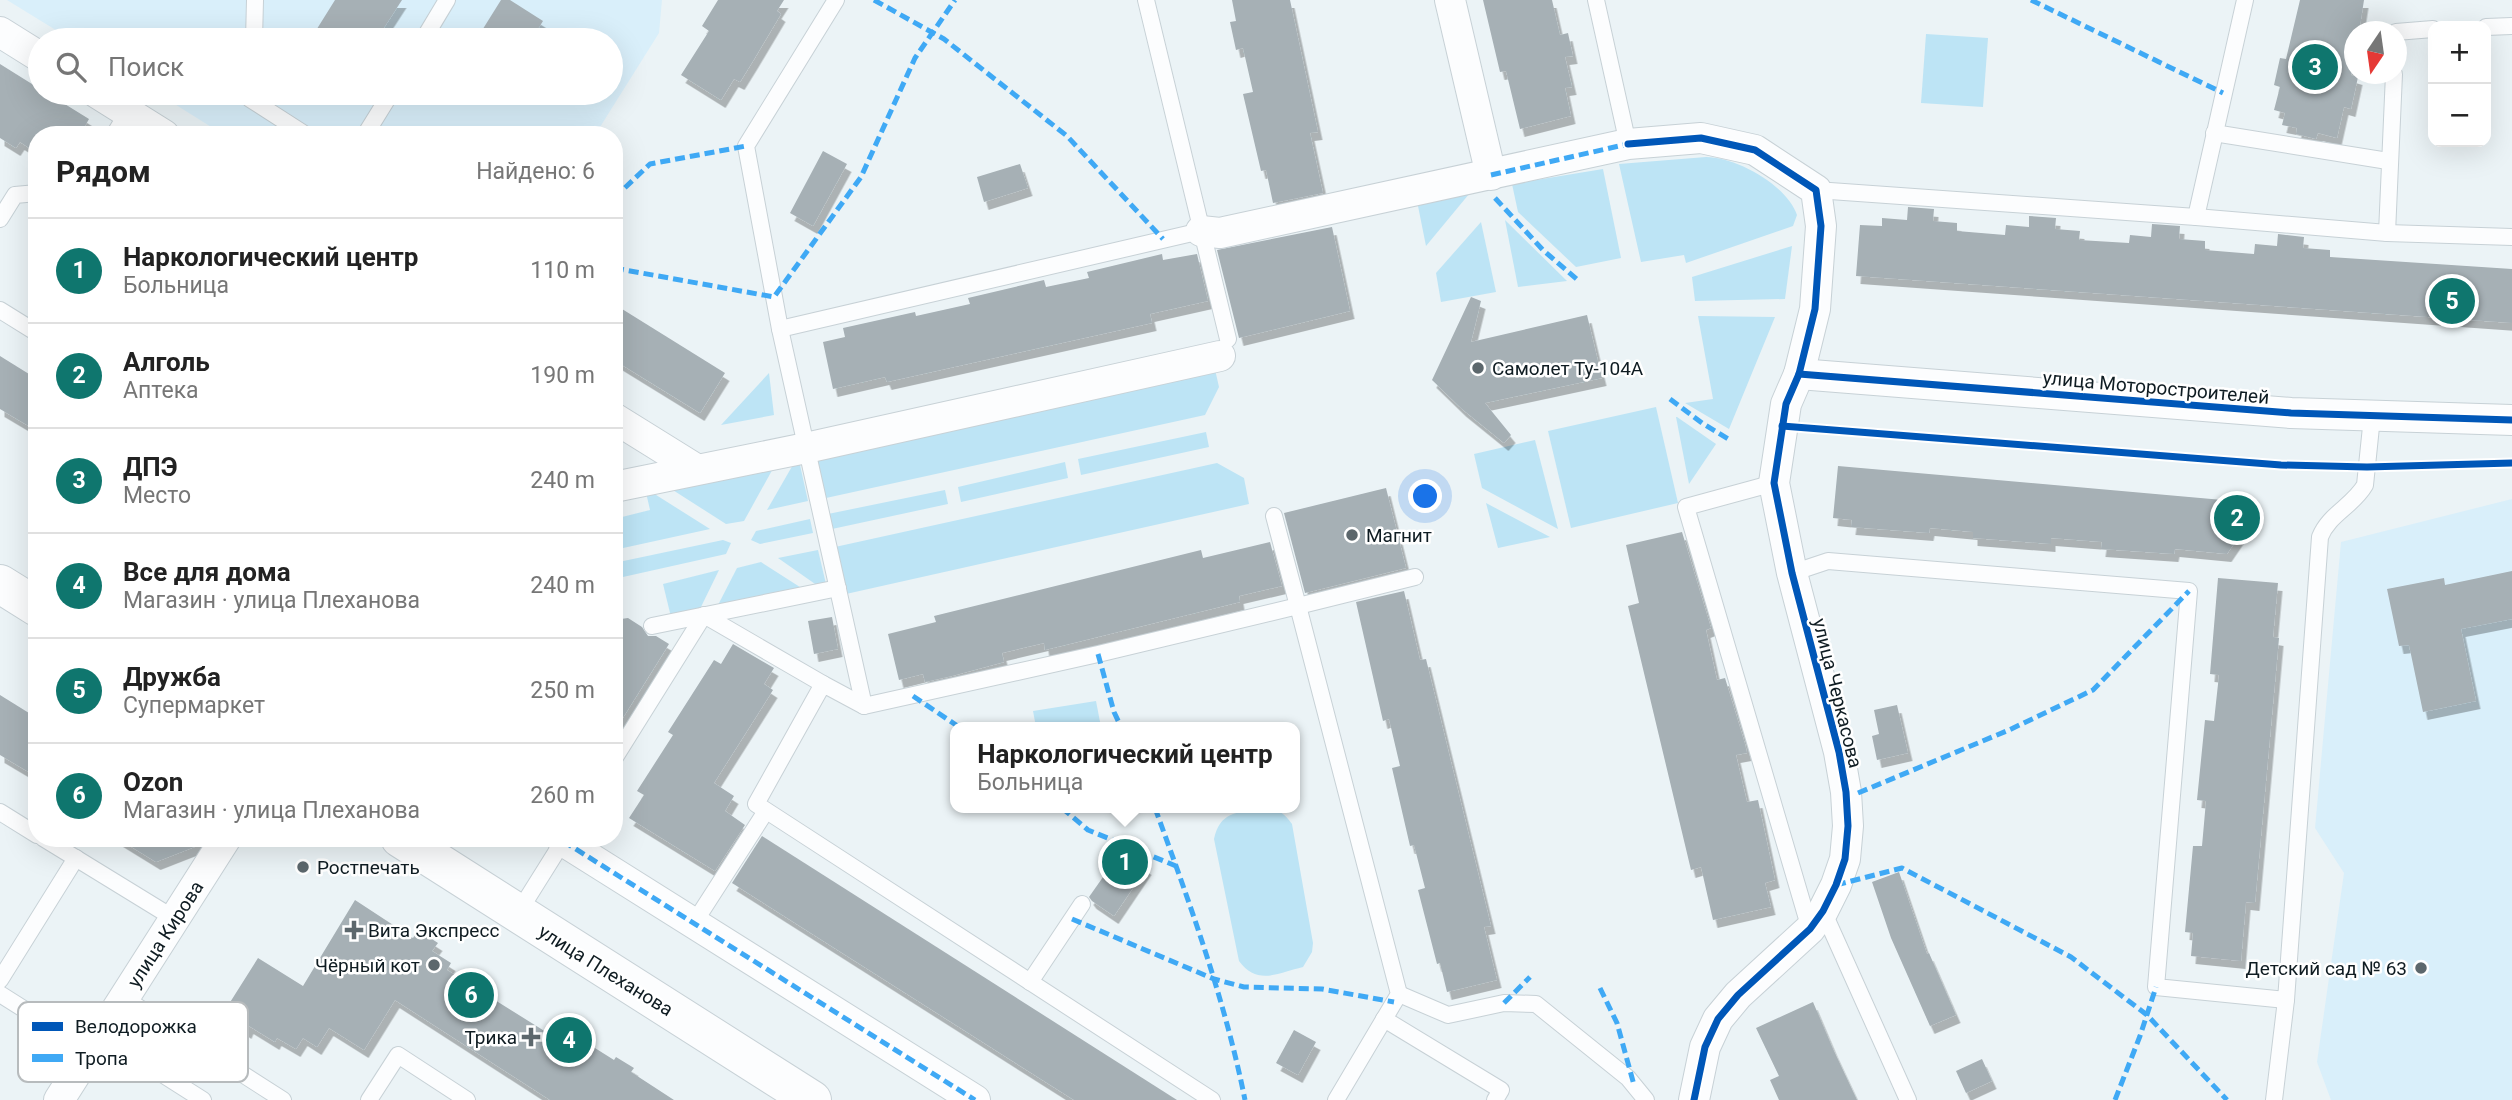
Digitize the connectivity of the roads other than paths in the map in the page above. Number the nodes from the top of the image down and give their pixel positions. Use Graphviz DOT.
graph roads {
  1 [pos="255,0"];
  2 [pos="447,0"];
  3 [pos="836,0"];
  4 [pos="1146,0"];
  5 [pos="1450,0"];
  6 [pos="1597,0"];
  7 [pos="2245,0"];
  8 [pos="2512,26"];
  9 [pos="2491,27"];
  10 [pos="254,28"];
  11 [pos="430,28"];
  12 [pos="2428,29"];
  13 [pos="2407,31"];
  14 [pos="0,32"];
  15 [pos="28,50"];
  16 [pos="2392,84"];
  17 [pos="107,105"];
  18 [pos="259,105"];
  19 [pos="384,105"];
  20 [pos="121,123"];
  21 [pos="292,126"];
  22 [pos="371,126"];
  23 [pos="2214,133"];
  24 [pos="1628,144"];
  25 [pos="2388,161"];
  26 [pos="1491,175"];
  27 [pos="1816,190"];
  28 [pos="28,193"];
  29 [pos="2196,217"];
  30 [pos="0,219"];
  31 [pos="1201,230"];
  32 [pos="2387,233"];
  33 [pos="2512,237"];
  34 [pos="0,310"];
  35 [pos="28,327"];
  36 [pos="780,329"];
  37 [pos="1224,348"];
  38 [pos="1799,374"];
  39 [pos="2372,417"];
  40 [pos="2512,420"];
  41 [pos="623,424"];
  42 [pos="806,448"];
  43 [pos="696,470"];
  44 [pos="1774,483"];
  45 [pos="623,485"];
  46 [pos="1274,516"];
  47 [pos="1793,573"];
  48 [pos="1415,577"];
  49 [pos="0,584"];
  50 [pos="838,588"];
  51 [pos="28,601"];
  52 [pos="1298,606"];
  53 [pos="704,615"];
  54 [pos="652,626"];
  55 [pos="823,684"];
  56 [pos="864,706"];
  57 [pos="623,745"];
  58 [pos="766,811"];
  59 [pos="0,812"];
  60 [pos="28,829"];
  61 [pos="57,847"];
  62 [pos="220,847"];
  63 [pos="414,847"];
  64 [pos="558,847"];
  65 [pos="575,847"];
  66 [pos="76,859"];
  67 [pos="1082,904"];
  68 [pos="518,914"];
  69 [pos="175,919"];
  70 [pos="1816,920"];
  71 [pos="694,923"];
  72 [pos="0,981"];
  73 [pos="1030,982"];
  74 [pos="0,994"];
  75 [pos="1399,994"];
  76 [pos="124,998"];
  77 [pos="2286,1000"];
  78 [pos="121,1002"];
  79 [pos="130,1002"];
  80 [pos="18,1005"];
  81 [pos="1384,1019"];
  82 [pos="248,1078"];
  83 [pos="70,1082"];
  84 [pos="175,1082"];
  85 [pos="59,1100"];
  86 [pos="203,1100"];
  87 [pos="283,1100"];
  88 [pos="369,1100"];
  89 [pos="467,1100"];
  90 [pos="812,1100"];
  91 [pos="975,1100"];
  92 [pos="1212,1100"];
  93 [pos="1336,1100"];
  94 [pos="1495,1100"];
  95 [pos="1646,1100"];
  96 [pos="1694,1100"];
  97 [pos="1908,1100"];
  98 [pos="2274,1100"];
  1 -- 10 [label="lane"];
  2 -- 11 [label="lane"];
  3 -- 36 [label="lane"];
  4 -- 31 [label="lane"];
  5 -- 26 [label="street"];
  6 -- 24 [label="lane"];
  7 -- 23 [label="lane"];
  8 -- 9 [label="lane"];
  12 -- 13 [label="lane"];
  14 -- 15 [label="street"];
  16 -- 25 [label="lane"];
  17 -- 20 [label="street"];
  18 -- 21 [label="lane"];
  19 -- 22 [label="lane"];
  23 -- 25 [label="lane"];
  23 -- 29 [label="lane"];
  24 -- 26 [label="street"];
  24 -- 27 [label="street"];
  25 -- 32 [label="lane"];
  26 -- 31 [label="street"];
  27 -- 29 [label="lane"];
  27 -- 38 [label="street, улица Черкасова"];
  28 -- 30 [label="lane"];
  29 -- 32 [label="lane"];
  31 -- 36 [label="lane"];
  31 -- 37 [label="lane"];
  32 -- 33 [label="lane"];
  34 -- 35 [label="lane"];
  36 -- 42 [label="lane"];
  37 -- 42 [label="street"];
  38 -- 39 [label="street, улица Моторостроителей"];
  38 -- 44 [label="street, улица Черкасова"];
  39 -- 40 [label="street, улица Моторостроителей"];
  39 -- 77 [label="lane"];
  41 -- 43 [label="street"];
  42 -- 43 [label="street"];
  42 -- 50 [label="lane"];
  43 -- 45 [label="street"];
  44 -- 47 [label="street, улица Черкасова"];
  44 -- 70 [label="lane"];
  46 -- 52 [label="lane"];
  47 -- 70 [label="street, улица Черкасова"];
  47 -- 77 [label="lane"];
  48 -- 52 [label="lane"];
  49 -- 51 [label="main road"];
  50 -- 53 [label="lane"];
  50 -- 56 [label="lane"];
  52 -- 56 [label="lane"];
  52 -- 75 [label="lane"];
  53 -- 54 [label="lane"];
  53 -- 55 [label="lane"];
  53 -- 57 [label="lane"];
  55 -- 56 [label="lane"];
  55 -- 58 [label="lane"];
  58 -- 71 [label="lane"];
  58 -- 73 [label="lane"];
  59 -- 60 [label="lane"];
  61 -- 66 [label="lane"];
  62 -- 69 [label="street, улица Кирова"];
  63 -- 68 [label="main road, улица Плеханова"];
  64 -- 68 [label="lane"];
  65 -- 71 [label="street"];
  66 -- 69 [label="lane"];
  66 -- 72 [label="lane"];
  67 -- 73 [label="lane"];
  68 -- 90 [label="main road, улица Плеханова"];
  69 -- 76 [label="street, улица Кирова"];
  70 -- 96 [label="street, улица Черкасова"];
  70 -- 97 [label="lane"];
  71 -- 91 [label="street"];
  73 -- 92 [label="lane"];
  74 -- 80 [label="lane"];
  75 -- 81 [label="lane"];
  75 -- 95 [label="lane"];
  76 -- 78 [label="street, улица Кирова"];
  76 -- 79 [label="lane"];
  77 -- 98 [label="lane"];
  81 -- 93 [label="lane"];
  81 -- 94 [label="lane"];
  82 -- 87 [label="lane"];
  83 -- 85 [label="street, улица Кирова"];
  84 -- 86 [label="lane"];
  88 -- 89 [label="lane"];
}
